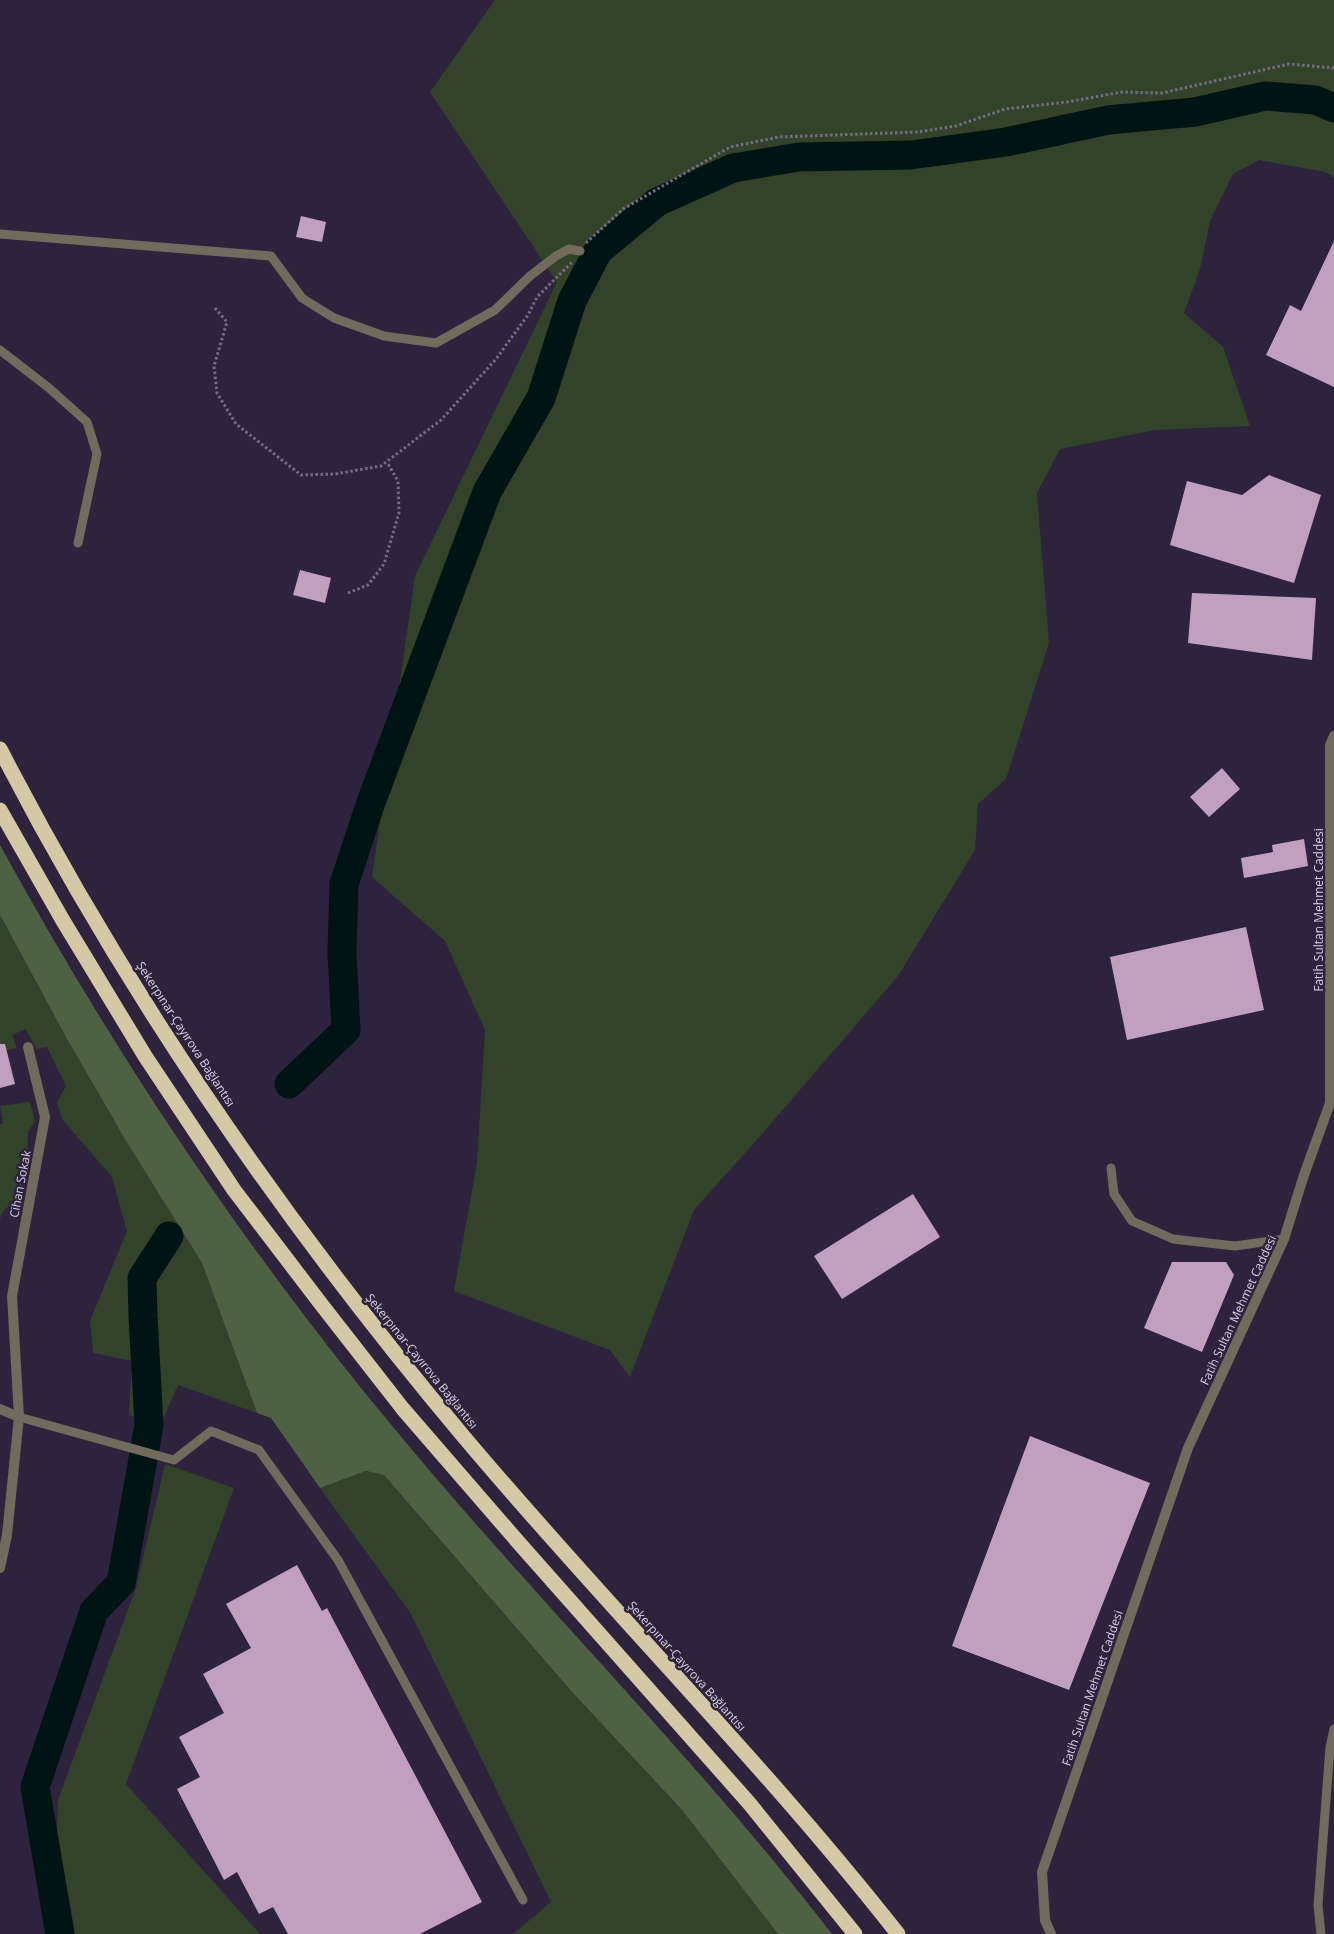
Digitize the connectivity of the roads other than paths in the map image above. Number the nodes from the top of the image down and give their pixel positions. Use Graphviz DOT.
graph roads {
  1 [pos="0,234"];
  2 [pos="580,251"];
  3 [pos="0,350"];
  4 [pos="78,543"];
  5 [pos="1334,736"];
  6 [pos="0,749"];
  7 [pos="0,810"];
  8 [pos="28,1047"];
  9 [pos="1111,1168"];
  10 [pos="1284,1239"];
  11 [pos="0,1409"];
  12 [pos="19,1416"];
  13 [pos="0,1568"];
  14 [pos="1334,1729"];
  15 [pos="523,1900"];
  16 [pos="855,1934"];
  17 [pos="898,1934"];
  18 [pos="1051,1934"];
  19 [pos="1321,1934"];
  1 -- 2 [label="lane"];
  3 -- 4 [label="lane"];
  5 -- 10 [label="street, Fatih Sultan Mehmet Caddesi"];
  6 -- 17 [label="highway, Şekerpınar-Çayırova Bağlantısı"];
  7 -- 16 [label="highway"];
  8 -- 12 [label="street, Cihan Sokak"];
  9 -- 10 [label="lane"];
  10 -- 18 [label="street, Fatih Sultan Mehmet Caddesi"];
  11 -- 12 [label="street"];
  12 -- 13 [label="street, Cihan Sokak"];
  12 -- 15 [label="lane"];
  14 -- 19 [label="lane"];
}
